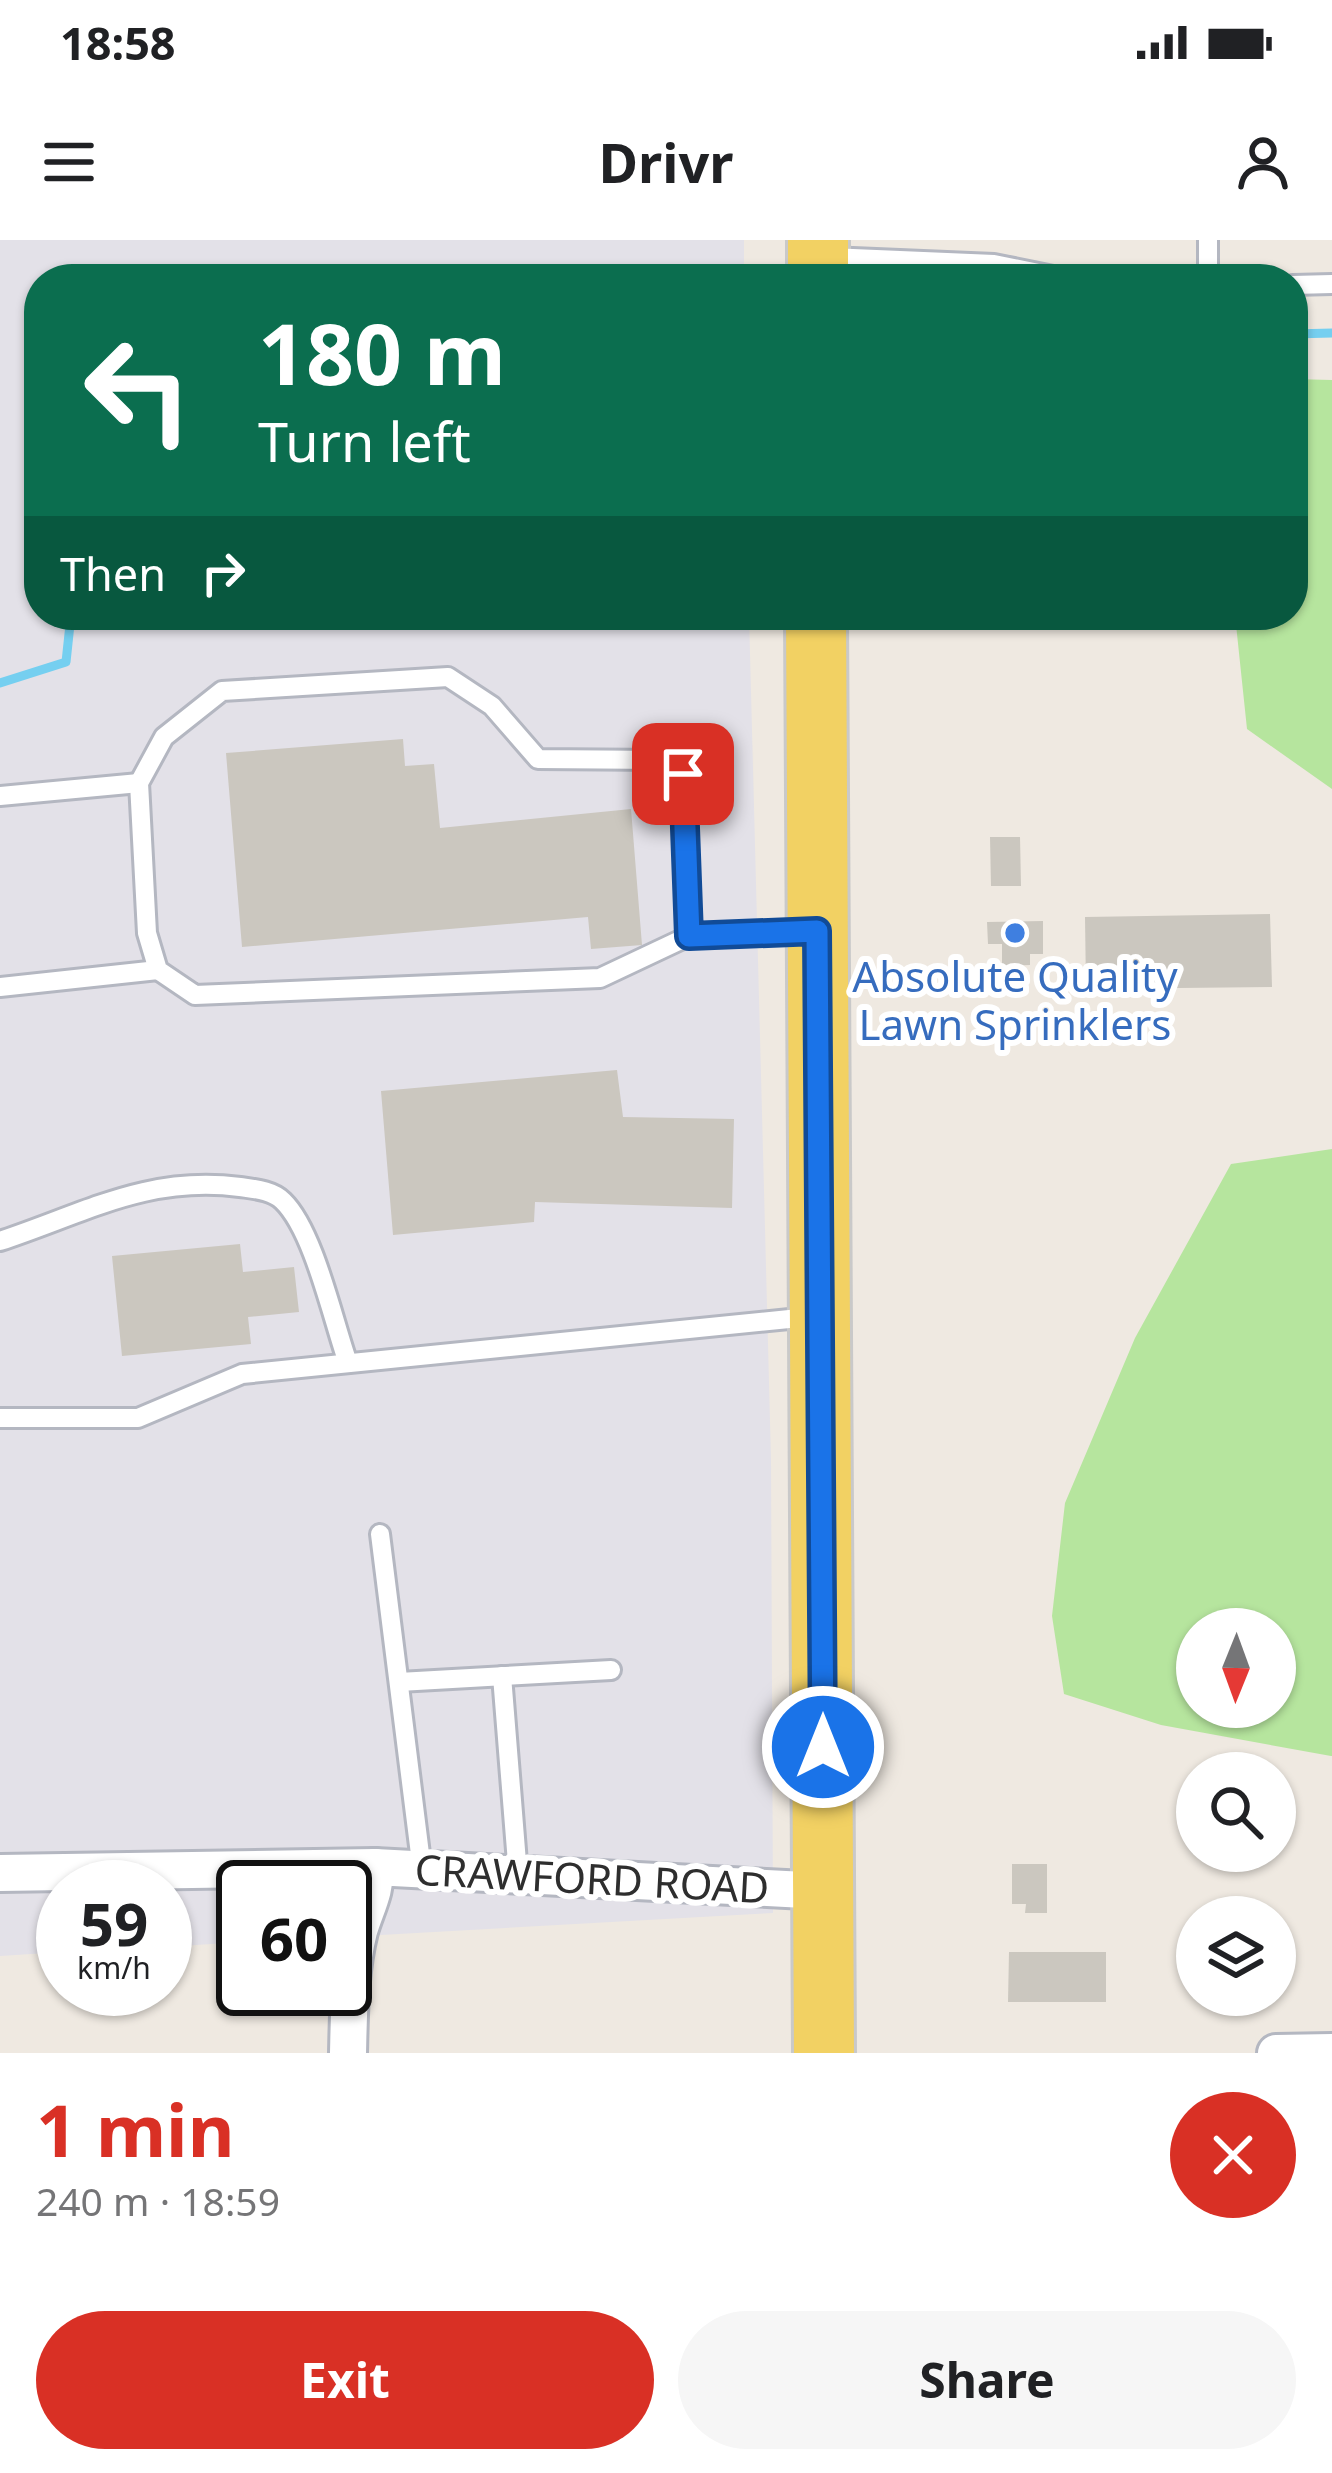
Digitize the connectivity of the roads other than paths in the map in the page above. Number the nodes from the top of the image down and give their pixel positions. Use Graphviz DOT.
graph roads {
  1 [pos="818,259"];
  2 [pos="994,264"];
  3 [pos="816,630"];
  4 [pos="139,783"];
  5 [pos="0,796"];
  6 [pos="817,931"];
  7 [pos="689,936"];
  8 [pos="158,970"];
  9 [pos="0,987"];
  10 [pos="0,1241"];
  11 [pos="820,1316"];
  12 [pos="348,1364"];
  13 [pos="0,1418"];
  14 [pos="380,1534"];
  15 [pos="611,1670"];
  16 [pos="502,1676"];
  17 [pos="399,1682"];
  18 [pos="375,1868"];
  19 [pos="422,1870"];
  20 [pos="0,1873"];
  21 [pos="518,1875"];
  22 [pos="824,1891"];
  23 [pos="1332,2052"];
  24 [pos="348,2053"];
  25 [pos="824,2053"];
  26 [pos="1276,2053"];
  1 -- 2 [label="lane"];
  3 -- 6 [label="main road"];
  4 -- 5 [label="lane"];
  4 -- 7 [label="lane"];
  4 -- 8 [label="lane"];
  6 -- 7 [label="lane"];
  6 -- 11 [label="main road"];
  7 -- 8 [label="lane"];
  8 -- 9 [label="lane"];
  10 -- 12 [label="lane"];
  11 -- 12 [label="lane"];
  11 -- 22 [label="main road"];
  12 -- 13 [label="lane"];
  14 -- 17 [label="lane"];
  15 -- 16 [label="lane"];
  16 -- 17 [label="lane"];
  16 -- 21 [label="lane"];
  17 -- 19 [label="lane"];
  18 -- 19 [label="street, CRAWFORD ROAD"];
  18 -- 20 [label="street, CRAWFORD ROAD"];
  18 -- 24 [label="street"];
  19 -- 21 [label="street, CRAWFORD ROAD"];
  21 -- 22 [label="street, CRAWFORD ROAD"];
  22 -- 25 [label="main road"];
  23 -- 26 [label="street"];
}
